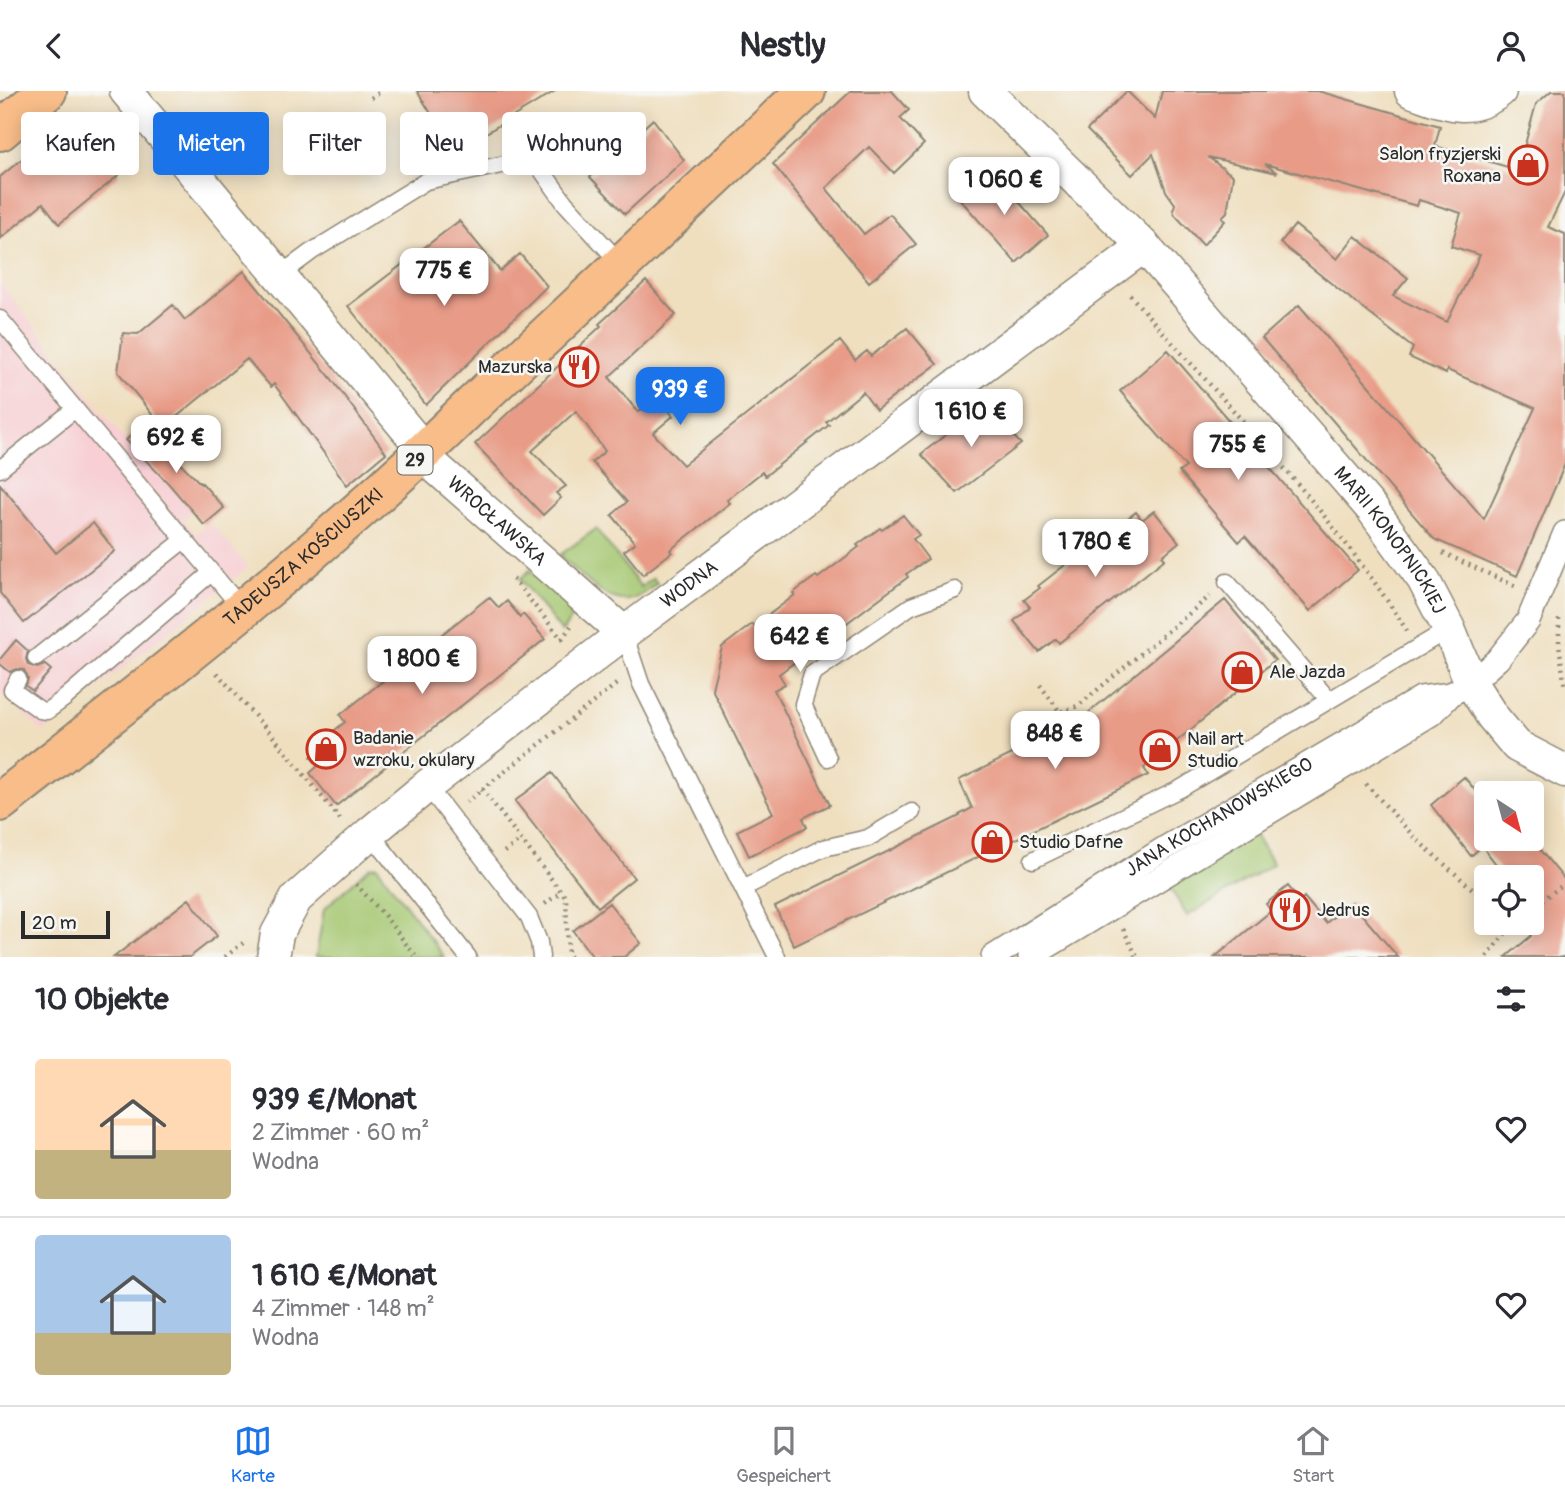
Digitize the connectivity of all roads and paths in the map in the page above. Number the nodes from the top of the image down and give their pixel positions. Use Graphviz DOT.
graph roads {
  1 [pos="47,91"];
  2 [pos="126,91"];
  3 [pos="382,91"];
  4 [pos="806,91"];
  5 [pos="1411,91"];
  6 [pos="1500,91"];
  7 [pos="989,94"];
  8 [pos="371,98"];
  9 [pos="0,131"];
  10 [pos="1144,246"];
  11 [pos="621,264"];
  12 [pos="1110,271"];
  13 [pos="280,275"];
  14 [pos="0,319"];
  15 [pos="75,409"];
  16 [pos="424,453"];
  17 [pos="0,469"];
  18 [pos="1565,533"];
  19 [pos="184,540"];
  20 [pos="1434,549"];
  21 [pos="211,573"];
  22 [pos="510,575"];
  23 [pos="1223,586"];
  24 [pos="955,590"];
  25 [pos="1538,597"];
  26 [pos="243,610"];
  27 [pos="1449,629"];
  28 [pos="624,633"];
  29 [pos="1418,648"];
  30 [pos="36,658"];
  31 [pos="584,665"];
  32 [pos="636,669"];
  33 [pos="214,670"];
  34 [pos="18,679"];
  35 [pos="1040,685"];
  36 [pos="1565,688"];
  37 [pos="1461,689"];
  38 [pos="606,692"];
  39 [pos="1329,701"];
  40 [pos="828,758"];
  41 [pos="1352,762"];
  42 [pos="1565,771"];
  43 [pos="427,786"];
  44 [pos="482,789"];
  45 [pos="0,802"];
  46 [pos="912,812"];
  47 [pos="449,815"];
  48 [pos="366,837"];
  49 [pos="1033,860"];
  50 [pos="336,863"];
  51 [pos="1565,883"];
  52 [pos="743,888"];
  53 [pos="1474,890"];
  54 [pos="1544,899"];
  55 [pos="1503,935"];
  56 [pos="272,957"];
  57 [pos="416,957"];
  58 [pos="468,957"];
  59 [pos="541,957"];
  60 [pos="570,957"];
  61 [pos="777,957"];
  62 [pos="993,957"];
  63 [pos="1030,957"];
  64 [pos="1487,957"];
  1 -- 9 [label="main road"];
  2 -- 13 [label="street, WROCŁAWSKA"];
  3 -- 8 [label="path"];
  4 -- 11 [label="main road, TADEUSZA KOŚCIUSZKI / 29"];
  5 -- 6 [label="street"];
  7 -- 10 [label="street, MARII KONOPNICKIEJ"];
  10 -- 12 [label="street, WODNA"];
  10 -- 27 [label="street, MARII KONOPNICKIEJ"];
  11 -- 13 [label="lane"];
  11 -- 16 [label="main road, TADEUSZA KOŚCIUSZKI / 29"];
  12 -- 28 [label="street, WODNA"];
  12 -- 29 [label="path"];
  13 -- 16 [label="street, WROCŁAWSKA"];
  14 -- 15 [label="lane"];
  15 -- 17 [label="lane"];
  15 -- 19 [label="lane"];
  16 -- 26 [label="main road, TADEUSZA KOŚCIUSZKI / 29"];
  16 -- 28 [label="street, WROCŁAWSKA"];
  18 -- 25 [label="street"];
  19 -- 21 [label="lane"];
  19 -- 30 [label="lane"];
  20 -- 25 [label="path"];
  21 -- 26 [label="lane"];
  21 -- 34 [label="lane"];
  22 -- 31 [label="path"];
  23 -- 35 [label="path"];
  23 -- 39 [label="lane"];
  24 -- 40 [label="lane"];
  25 -- 36 [label="path"];
  25 -- 37 [label="street"];
  26 -- 45 [label="main road, TADEUSZA KOŚCIUSZKI / 29"];
  27 -- 29 [label="lane"];
  27 -- 37 [label="street, MARII KONOPNICKIEJ"];
  28 -- 31 [label="street, WODNA"];
  28 -- 32 [label="lane"];
  29 -- 39 [label="lane"];
  31 -- 38 [label="path"];
  31 -- 43 [label="street, WODNA"];
  32 -- 38 [label="path"];
  32 -- 52 [label="lane"];
  33 -- 48 [label="path"];
  37 -- 41 [label="street, JANA KOCHANOWSKIEGO"];
  37 -- 42 [label="street, MARII KONOPNICKIEJ"];
  37 -- 62 [label="street, JANA KOCHANOWSKIEGO"];
  38 -- 44 [label="path"];
  39 -- 49 [label="lane"];
  41 -- 53 [label="path"];
  41 -- 63 [label="street, JANA KOCHANOWSKIEGO"];
  43 -- 47 [label="lane"];
  43 -- 48 [label="street, WODNA"];
  44 -- 47 [label="path"];
  44 -- 60 [label="path"];
  46 -- 52 [label="lane"];
  47 -- 59 [label="lane"];
  48 -- 50 [label="street, WODNA"];
  48 -- 58 [label="lane"];
  50 -- 56 [label="street, WODNA"];
  50 -- 57 [label="path"];
  51 -- 54 [label="path"];
  52 -- 61 [label="lane"];
  55 -- 64 [label="path"];
}
